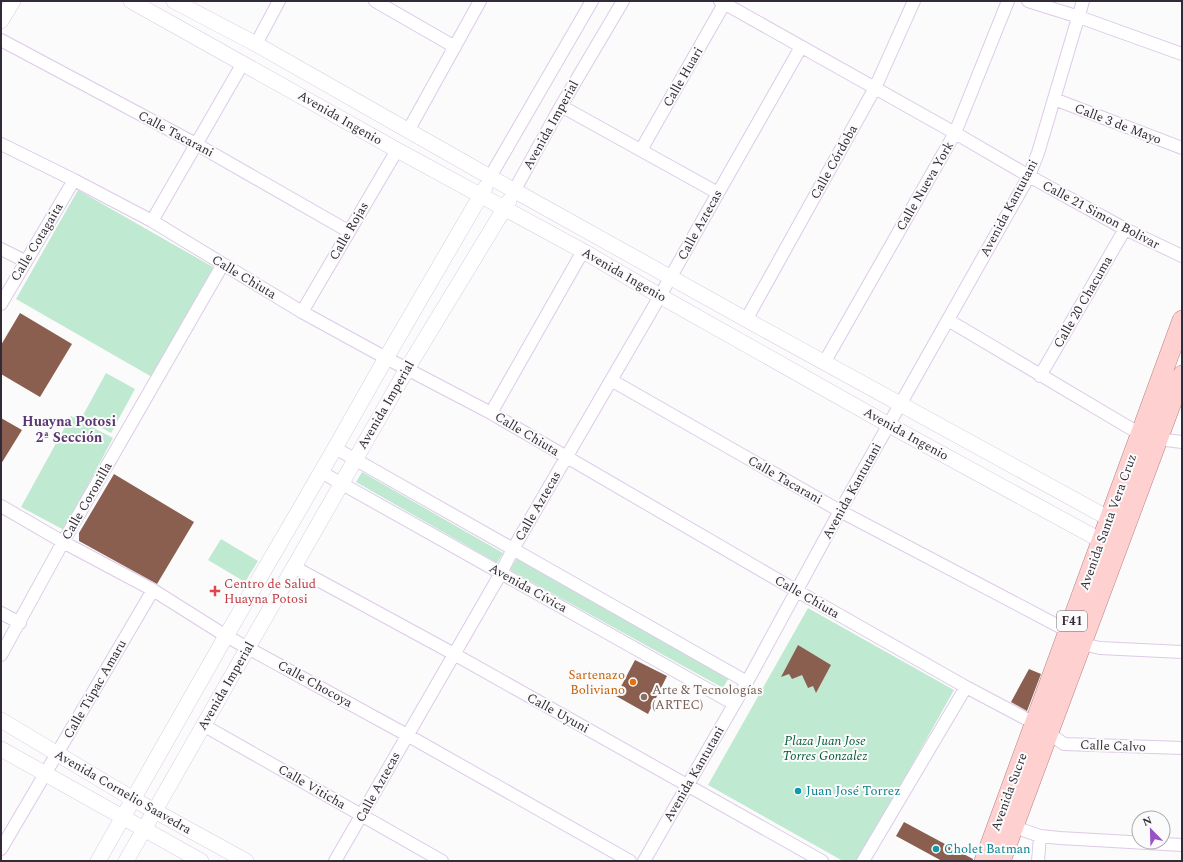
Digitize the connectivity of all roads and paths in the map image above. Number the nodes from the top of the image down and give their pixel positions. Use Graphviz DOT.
graph roads {
  1 [pos="13,1"];
  2 [pos="131,1"];
  3 [pos="174,1"];
  4 [pos="279,1"];
  5 [pos="480,1"];
  6 [pos="592,1"];
  7 [pos="623,1"];
  8 [pos="914,1"];
  9 [pos="1008,1"];
  10 [pos="1028,1"];
  11 [pos="1083,1"];
  12 [pos="378,2"];
  13 [pos="722,2"];
  14 [pos="1079,17"];
  15 [pos="1,21"];
  16 [pos="1,40"];
  17 [pos="256,44"];
  18 [pos="455,47"];
  19 [pos="801,47"];
  20 [pos="1182,54"];
  21 [pos="242,63"];
  22 [pos="875,88"];
  23 [pos="1054,99"];
  24 [pos="561,106"];
  25 [pos="408,131"];
  26 [pos="955,133"];
  27 [pos="1,144"];
  28 [pos="196,144"];
  29 [pos="1182,148"];
  30 [pos="397,150"];
  31 [pos="641,150"];
  32 [pos="1029,176"];
  33 [pos="490,177"];
  34 [pos="74,180"];
  35 [pos="514,190"];
  36 [pos="718,193"];
  37 [pos="482,195"];
  38 [pos="504,208"];
  39 [pos="152,221"];
  40 [pos="1125,229"];
  41 [pos="348,232"];
  42 [pos="1,249"];
  43 [pos="582,251"];
  44 [pos="1182,256"];
  45 [pos="25,261"];
  46 [pos="223,264"];
  47 [pos="670,277"];
  48 [pos="660,296"];
  49 [pos="1,304"];
  50 [pos="302,312"];
  51 [pos="746,320"];
  52 [pos="948,320"];
  53 [pos="1182,320"];
  54 [pos="386,358"];
  55 [pos="824,363"];
  56 [pos="407,369"];
  57 [pos="1182,375"];
  58 [pos="1040,376"];
  59 [pos="611,380"];
  60 [pos="900,405"];
  61 [pos="492,413"];
  62 [pos="889,425"];
  63 [pos="1140,434"];
  64 [pos="1159,437"];
  65 [pos="1182,442"];
  66 [pos="336,448"];
  67 [pos="566,457"];
  68 [pos="355,460"];
  69 [pos="321,472"];
  70 [pos="342,483"];
  71 [pos="1,506"];
  72 [pos="840,511"];
  73 [pos="1117,523"];
  74 [pos="63,542"];
  75 [pos="1109,545"];
  76 [pos="513,549"];
  77 [pos="294,566"];
  78 [pos="501,573"];
  79 [pos="152,590"];
  80 [pos="797,592"];
  81 [pos="1,612"];
  82 [pos="20,623"];
  83 [pos="1068,631"];
  84 [pos="226,636"];
  85 [pos="1082,644"];
  86 [pos="248,648"];
  87 [pos="1182,652"];
  88 [pos="454,654"];
  89 [pos="1,655"];
  90 [pos="747,682"];
  91 [pos="966,687"];
  92 [pos="734,704"];
  93 [pos="1,720"];
  94 [pos="203,725"];
  95 [pos="1041,728"];
  96 [pos="407,735"];
  97 [pos="1182,748"];
  98 [pos="1,749"];
  99 [pos="57,754"];
  100 [pos="45,774"];
  101 [pos="687,786"];
  102 [pos="133,800"];
  103 [pos="155,811"];
  104 [pos="362,816"];
  105 [pos="123,817"];
  106 [pos="1014,827"];
  107 [pos="144,830"];
  108 [pos="1040,836"];
  109 [pos="1182,845"];
  110 [pos="1,849"];
  111 [pos="98,861"];
  112 [pos="126,861"];
  113 [pos="201,861"];
  114 [pos="246,861"];
  115 [pos="335,861"];
  116 [pos="442,861"];
  117 [pos="630,861"];
  118 [pos="644,861"];
  119 [pos="822,861"];
  120 [pos="863,861"];
  121 [pos="984,861"];
  122 [pos="1001,861"];
  123 [pos="1038,861"];
  1 -- 15 [label="street"];
  2 -- 21 [label="street, Avenida Ingenio"];
  3 -- 17 [label="street, Avenida Ingenio"];
  4 -- 17 [label="street"];
  5 -- 18 [label="street"];
  6 -- 33 [label="street, Avenida Imperial"];
  7 -- 24 [label="street, Avenida Imperial"];
  8 -- 22 [label="street, Calle Córdoba"];
  9 -- 26 [label="street, Calle Nueva York"];
  10 -- 14 [label="street"];
  11 -- 14 [label="street, Avenida Kantutani"];
  12 -- 18 [label="street"];
  13 -- 19 [label="street, Calle 21 Simon Bolivar"];
  13 -- 31 [label="street, Calle Huari"];
  14 -- 20 [label="street"];
  14 -- 23 [label="street, Avenida Kantutani"];
  16 -- 28 [label="street, Calle Tacarani"];
  17 -- 25 [label="street, Avenida Ingenio"];
  18 -- 25 [label="street"];
  19 -- 22 [label="street, Calle 21 Simon Bolivar"];
  19 -- 36 [label="street, Calle Aztecas"];
  21 -- 28 [label="street"];
  21 -- 30 [label="street, Avenida Ingenio"];
  22 -- 26 [label="street, Calle 21 Simon Bolivar"];
  22 -- 51 [label="street, Calle Córdoba"];
  23 -- 29 [label="street, Calle 3 de Mayo"];
  23 -- 32 [label="street, Avenida Kantutani"];
  24 -- 31 [label="street"];
  24 -- 35 [label="street, Avenida Imperial"];
  25 -- 33 [label="street, Avenida Ingenio"];
  26 -- 32 [label="street, Calle 21 Simon Bolivar"];
  26 -- 55 [label="street, Calle Nueva York"];
  27 -- 34 [label="street, Calle Chiuta"];
  28 -- 39 [label="street"];
  28 -- 41 [label="street, Calle Tacarani"];
  30 -- 37 [label="street, Avenida Ingenio"];
  30 -- 41 [label="street, Calle Rojas"];
  31 -- 36 [label="street"];
  32 -- 40 [label="street, Calle 21 Simon Bolivar"];
  32 -- 52 [label="street, Avenida Kantutani"];
  33 -- 35 [label="street, Avenida Ingenio"];
  33 -- 37 [label="street, Avenida Imperial"];
  34 -- 39 [label="street, Calle Chiuta"];
  34 -- 45 [label="street, Calle Cotagaita"];
  35 -- 38 [label="street, Avenida Imperial"];
  35 -- 47 [label="street, Avenida Ingenio"];
  36 -- 47 [label="street, Calle Aztecas"];
  37 -- 38 [label="street, Avenida Ingenio"];
  37 -- 54 [label="street, Avenida Imperial"];
  38 -- 43 [label="street, Avenida Ingenio"];
  38 -- 56 [label="street, Avenida Imperial"];
  39 -- 46 [label="street, Calle Chiuta"];
  40 -- 44 [label="street, Calle 21 Simon Bolivar"];
  40 -- 58 [label="street, Calle 20 Chacuma"];
  41 -- 50 [label="street, Calle Rojas"];
  42 -- 45 [label="street"];
  43 -- 48 [label="street, Avenida Ingenio"];
  43 -- 61 [label="street"];
  45 -- 49 [label="street, Calle Cotagaita"];
  46 -- 50 [label="street, Calle Chiuta"];
  46 -- 74 [label="street, Calle Coronilla"];
  47 -- 48 [label="street, Calle Aztecas"];
  47 -- 51 [label="street, Avenida Ingenio"];
  48 -- 59 [label="street, Calle Aztecas"];
  48 -- 62 [label="street, Avenida Ingenio"];
  50 -- 54 [label="street, Calle Chiuta"];
  51 -- 55 [label="street, Avenida Ingenio"];
  52 -- 58 [label="street"];
  52 -- 60 [label="street, Avenida Kantutani"];
  53 -- 63 [label="main road, Avenida Santa Vera Cruz / F41"];
  54 -- 56 [label="street, Calle Chiuta"];
  54 -- 66 [label="street, Avenida Imperial"];
  55 -- 60 [label="street, Avenida Ingenio"];
  56 -- 61 [label="street, Calle Chiuta"];
  56 -- 68 [label="street, Avenida Imperial"];
  57 -- 64 [label="main road, Avenida Santa Vera Cruz / F41"];
  58 -- 63 [label="street"];
  59 -- 67 [label="street, Calle Aztecas"];
  59 -- 72 [label="street, Calle Tacarani"];
  60 -- 62 [label="street, Avenida Kantutani"];
  60 -- 73 [label="street, Avenida Ingenio"];
  61 -- 67 [label="street, Calle Chiuta"];
  62 -- 72 [label="street, Avenida Kantutani"];
  62 -- 75 [label="street, Avenida Ingenio"];
  63 -- 73 [label="main road, Avenida Santa Vera Cruz / F41"];
  64 -- 65 [label="street"];
  64 -- 73 [label="main road, Avenida Santa Vera Cruz / F41"];
  66 -- 68 [label="street, Avenida Cívica"];
  66 -- 69 [label="street, Avenida Imperial"];
  67 -- 76 [label="street, Calle Aztecas"];
  67 -- 80 [label="street, Calle Chiuta"];
  68 -- 70 [label="street, Avenida Imperial"];
  68 -- 76 [label="street, Avenida Cívica"];
  69 -- 70 [label="street, Avenida Cívica"];
  69 -- 84 [label="street, Avenida Imperial"];
  70 -- 77 [label="street, Avenida Imperial"];
  70 -- 78 [label="street, Avenida Cívica"];
  71 -- 74 [label="street, Calle Chocoya"];
  72 -- 80 [label="street, Avenida Kantutani"];
  72 -- 83 [label="street, Calle Tacarani"];
  73 -- 75 [label="main road, Avenida Santa Vera Cruz / F41"];
  74 -- 79 [label="street, Calle Chocoya"];
  74 -- 82 [label="street, Calle Coronilla"];
  75 -- 83 [label="main road, Avenida Santa Vera Cruz / F41"];
  75 -- 85 [label="main road, Avenida Santa Vera Cruz / F41"];
  76 -- 78 [label="street, Calle Aztecas"];
  76 -- 90 [label="street, Avenida Cívica"];
  77 -- 86 [label="street, Avenida Imperial"];
  77 -- 88 [label="street, Calle Uyuni"];
  78 -- 88 [label="street, Calle Aztecas"];
  78 -- 92 [label="street, Avenida Cívica"];
  79 -- 84 [label="street, Calle Chocoya"];
  79 -- 99 [label="street, Calle Túpac Amaru"];
  80 -- 90 [label="street, Avenida Kantutani"];
  80 -- 91 [label="street, Calle Chiuta"];
  81 -- 82 [label="street"];
  82 -- 89 [label="street, Calle Coronilla"];
  83 -- 95 [label="main road, Avenida Santa Vera Cruz / F41"];
  84 -- 86 [label="street, Calle Chocoya"];
  84 -- 102 [label="street, Avenida Imperial"];
  85 -- 87 [label="street"];
  85 -- 95 [label="main road, Avenida Santa Vera Cruz / F41"];
  86 -- 94 [label="street, Avenida Imperial"];
  86 -- 96 [label="street, Calle Chocoya"];
  88 -- 96 [label="street, Calle Aztecas"];
  88 -- 101 [label="street, Calle Uyuni"];
  90 -- 92 [label="street, Avenida Kantutani"];
  91 -- 95 [label="street, Calle Chiuta"];
  91 -- 120 [label="street"];
  92 -- 101 [label="street, Avenida Kantutani"];
  93 -- 99 [label="street, Avenida Cornelio Saavedra"];
  94 -- 103 [label="street, Avenida Imperial"];
  94 -- 104 [label="street, Calle Viticha"];
  95 -- 97 [label="street, Calle Calvo"];
  95 -- 106 [label="main road, Avenida Sucre / F41"];
  95 -- 121 [label="main road, Avenida Sucre / F41"];
  96 -- 104 [label="street, Calle Aztecas"];
  96 -- 117 [label="street, Calle Chocoya"];
  98 -- 100 [label="street, Avenida Cornelio Saavedra"];
  99 -- 100 [label="street, Calle Túpac Amaru"];
  99 -- 102 [label="street, Avenida Cornelio Saavedra"];
  100 -- 105 [label="street, Avenida Cornelio Saavedra"];
  100 -- 110 [label="street, Calle Túpac Amaru"];
  101 -- 118 [label="street, Avenida Kantutani"];
  101 -- 119 [label="street, Calle Uyuni"];
  102 -- 103 [label="street, Avenida Cornelio Saavedra"];
  102 -- 105 [label="street, Avenida Imperial"];
  103 -- 107 [label="street, Avenida Imperial"];
  103 -- 114 [label="street, Avenida Cornelio Saavedra"];
  104 -- 115 [label="street, Calle Aztecas"];
  104 -- 116 [label="street, Calle Viticha"];
  105 -- 107 [label="street, Avenida Cornelio Saavedra"];
  105 -- 111 [label="street, Avenida Imperial"];
  106 -- 108 [label="street"];
  106 -- 122 [label="main road, Avenida Sucre / F41"];
  107 -- 112 [label="street, Avenida Imperial"];
  107 -- 113 [label="street, Avenida Cornelio Saavedra"];
  108 -- 109 [label="street"];
  108 -- 123 [label="street"];
}
